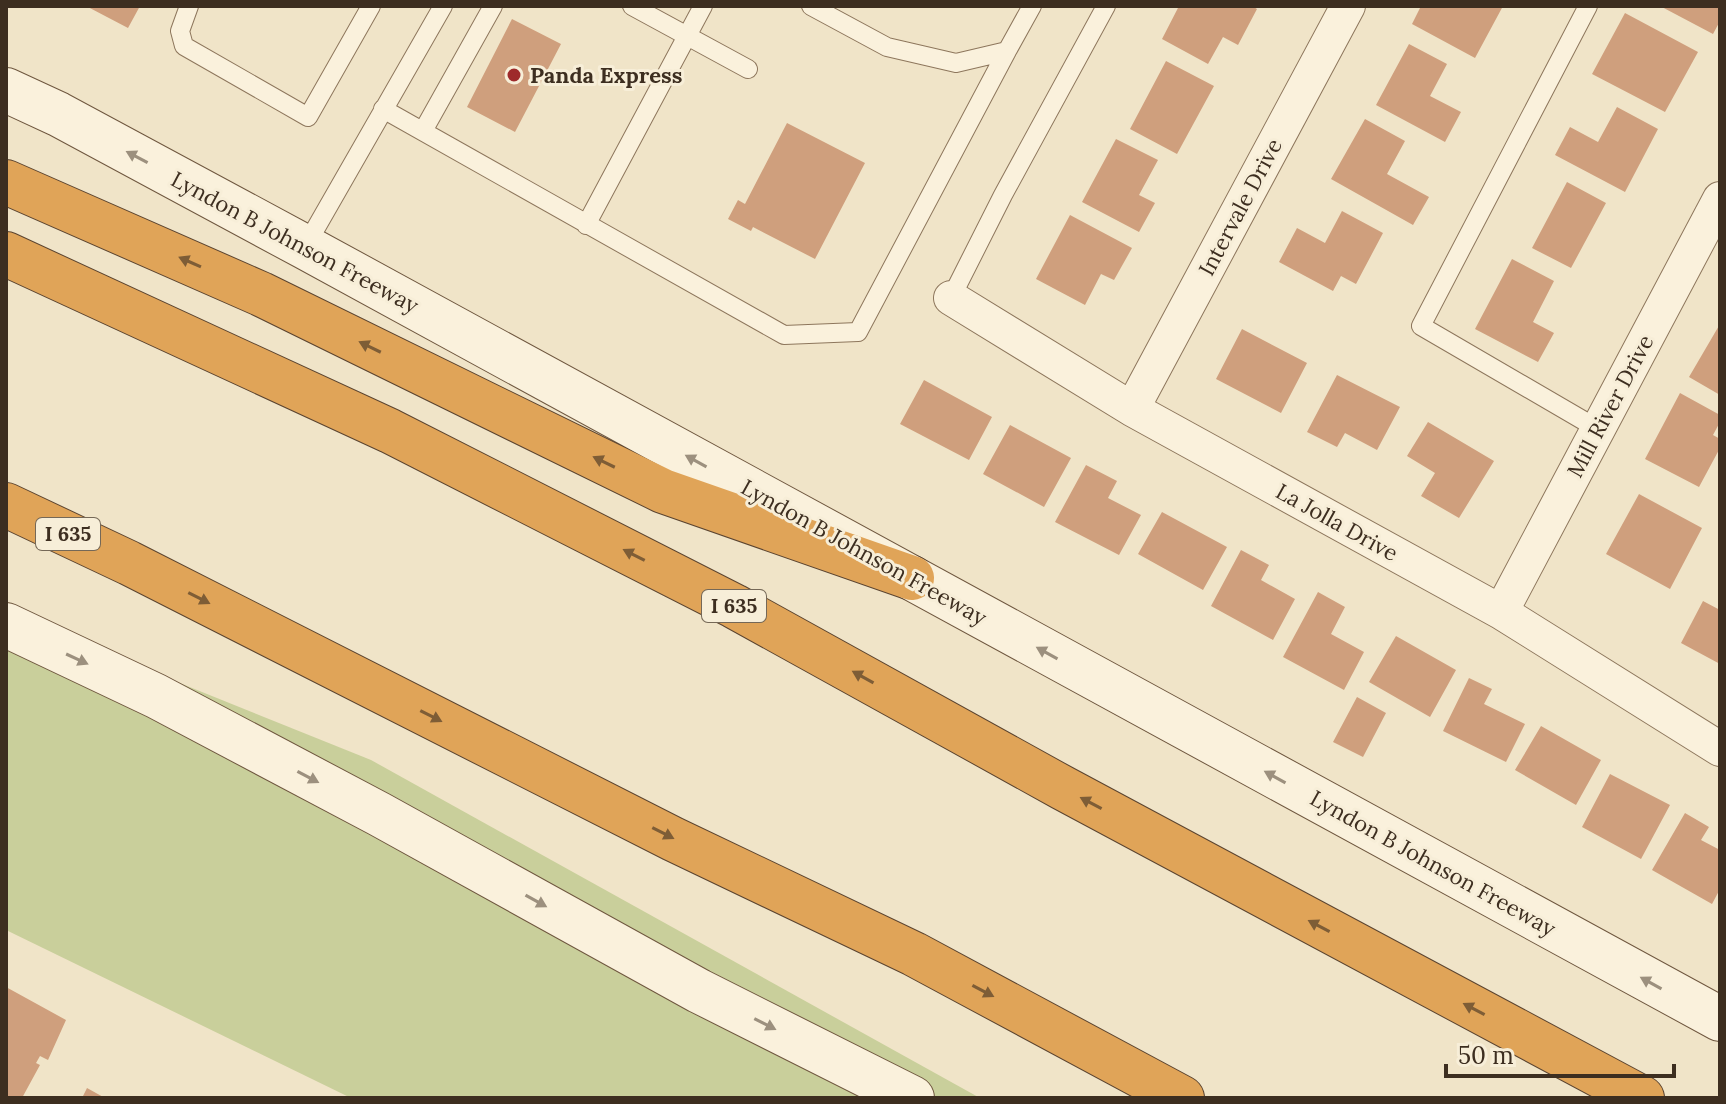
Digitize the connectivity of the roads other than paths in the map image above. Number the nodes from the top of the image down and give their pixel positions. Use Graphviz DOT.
graph roads {
  1 [pos="189,6"];
  2 [pos="371,6"];
  3 [pos="443,6"];
  4 [pos="493,6"];
  5 [pos="632,6"];
  6 [pos="703,6"];
  7 [pos="811,6"];
  8 [pos="1032,6"];
  9 [pos="1106,6"];
  10 [pos="1348,6"];
  11 [pos="1588,6"];
  12 [pos="687,35"];
  13 [pos="1007,51"];
  14 [pos="748,69"];
  15 [pos="6,90"];
  16 [pos="383,109"];
  17 [pos="423,131"];
  18 [pos="6,182"];
  19 [pos="1720,199"];
  20 [pos="586,225"];
  21 [pos="305,247"];
  22 [pos="6,254"];
  23 [pos="951,298"];
  24 [pos="1132,409"];
  25 [pos="1598,429"];
  26 [pos="6,505"];
  27 [pos="912,578"];
  28 [pos="1501,612"];
  29 [pos="6,625"];
  30 [pos="1720,749"];
  31 [pos="1720,1019"];
  32 [pos="912,1098"];
  33 [pos="1182,1098"];
  34 [pos="1642,1098"];
  1 -- 2 [label="lane"];
  3 -- 16 [label="lane"];
  4 -- 17 [label="lane"];
  5 -- 12 [label="lane"];
  6 -- 12 [label="lane"];
  7 -- 13 [label="lane"];
  8 -- 13 [label="lane"];
  9 -- 23 [label="lane"];
  10 -- 24 [label="street, Intervale Drive"];
  11 -- 25 [label="lane"];
  12 -- 14 [label="lane"];
  12 -- 20 [label="lane"];
  13 -- 20 [label="lane"];
  21 -- 15 [label="main road, Lyndon B Johnson Freeway, one-way"];
  16 -- 17 [label="lane"];
  16 -- 21 [label="lane"];
  17 -- 20 [label="lane"];
  27 -- 18 [label="highway, one-way"];
  19 -- 25 [label="street, Mill River Drive"];
  27 -- 21 [label="main road, Lyndon B Johnson Freeway, one-way"];
  34 -- 22 [label="highway, I 635, one-way"];
  23 -- 24 [label="street, La Jolla Drive"];
  24 -- 28 [label="street, La Jolla Drive"];
  25 -- 28 [label="street, Mill River Drive"];
  26 -- 33 [label="highway, I 635, one-way"];
  31 -- 27 [label="main road, Lyndon B Johnson Freeway, one-way"];
  28 -- 30 [label="street, La Jolla Drive"];
  29 -- 32 [label="main road, one-way"];
}
